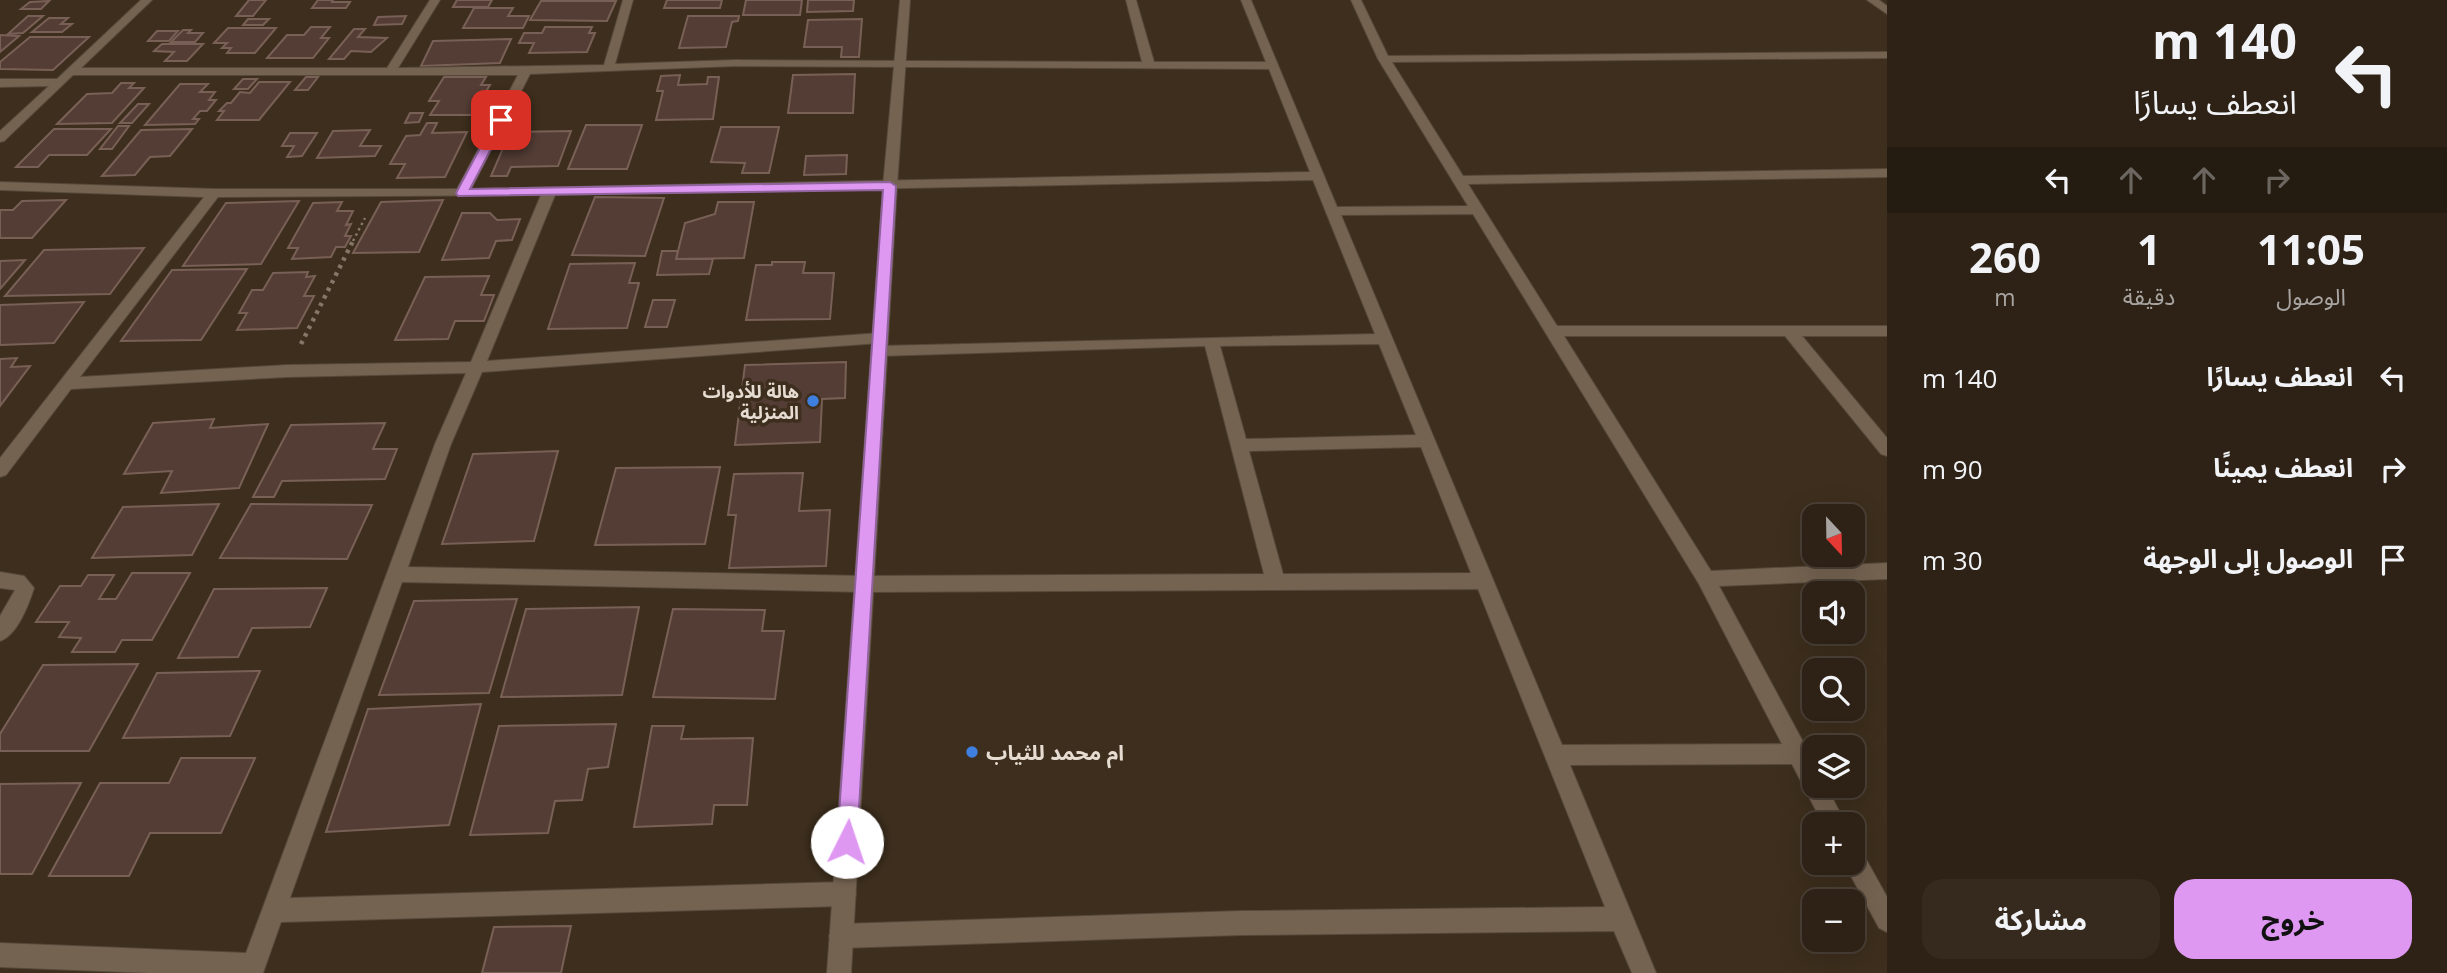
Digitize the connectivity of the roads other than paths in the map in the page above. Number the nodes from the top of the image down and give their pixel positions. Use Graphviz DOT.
graph roads {
  1 [pos="147,0"];
  2 [pos="435,0"];
  3 [pos="628,0"];
  4 [pos="905,0"];
  5 [pos="1132,0"];
  6 [pos="1246,0"];
  7 [pos="1356,0"];
  8 [pos="1872,0"];
  9 [pos="1887,11"];
  10 [pos="1887,55"];
  11 [pos="1384,59"];
  12 [pos="901,64"];
  13 [pos="1149,65"];
  14 [pos="609,66"];
  15 [pos="1273,66"];
  16 [pos="391,70"];
  17 [pos="526,71"];
  18 [pos="71,72"];
  19 [pos="60,82"];
  20 [pos="0,83"];
  21 [pos="0,138"];
  22 [pos="1887,173"];
  23 [pos="1318,176"];
  24 [pos="1458,180"];
  25 [pos="0,186"];
  26 [pos="890,186"];
  27 [pos="550,190"];
  28 [pos="214,193"];
  29 [pos="462,193"];
  30 [pos="1478,210"];
  31 [pos="1332,211"];
  32 [pos="1552,331"];
  33 [pos="1789,331"];
  34 [pos="1887,331"];
  35 [pos="1385,339"];
  36 [pos="1211,341"];
  37 [pos="879,345"];
  38 [pos="477,367"];
  39 [pos="65,384"];
  40 [pos="1427,441"];
  41 [pos="1241,445"];
  42 [pos="1887,450"];
  43 [pos="0,470"];
  44 [pos="1887,571"];
  45 [pos="395,574"];
  46 [pos="1706,579"];
  47 [pos="0,580"];
  48 [pos="1484,581"];
  49 [pos="1276,583"];
  50 [pos="864,584"];
  51 [pos="0,634"];
  52 [pos="1796,754"];
  53 [pos="1555,755"];
  54 [pos="1828,812"];
  55 [pos="1862,875"];
  56 [pos="844,894"];
  57 [pos="274,910"];
  58 [pos="1621,919"];
  59 [pos="1887,920"];
  60 [pos="841,936"];
  61 [pos="0,955"];
  62 [pos="253,969"];
  63 [pos="839,973"];
  64 [pos="1644,973"];
  1 -- 18 [label="street"];
  2 -- 16 [label="street"];
  3 -- 14 [label="street"];
  4 -- 12 [label="street"];
  5 -- 13 [label="street"];
  6 -- 15 [label="street"];
  7 -- 11 [label="street"];
  8 -- 9 [label="street"];
  10 -- 11 [label="street"];
  11 -- 24 [label="street"];
  12 -- 13 [label="street"];
  12 -- 14 [label="street"];
  12 -- 26 [label="street"];
  13 -- 15 [label="street"];
  14 -- 17 [label="street"];
  15 -- 23 [label="street"];
  16 -- 17 [label="street"];
  16 -- 18 [label="street"];
  17 -- 29 [label="street"];
  18 -- 19 [label="street"];
  19 -- 20 [label="street"];
  19 -- 21 [label="street"];
  22 -- 24 [label="street"];
  23 -- 26 [label="street"];
  23 -- 31 [label="street"];
  24 -- 30 [label="street"];
  25 -- 28 [label="street"];
  26 -- 27 [label="street"];
  26 -- 37 [label="street"];
  27 -- 29 [label="street"];
  27 -- 38 [label="street"];
  28 -- 29 [label="street"];
  28 -- 39 [label="street"];
  30 -- 31 [label="street"];
  30 -- 32 [label="street"];
  31 -- 35 [label="street"];
  32 -- 33 [label="street"];
  32 -- 46 [label="street"];
  33 -- 34 [label="street"];
  33 -- 42 [label="street"];
  35 -- 36 [label="street"];
  35 -- 40 [label="street"];
  36 -- 37 [label="street"];
  36 -- 41 [label="street"];
  37 -- 38 [label="street"];
  37 -- 50 [label="street"];
  38 -- 39 [label="street"];
  38 -- 45 [label="street"];
  39 -- 43 [label="street"];
  40 -- 41 [label="street"];
  40 -- 48 [label="street"];
  41 -- 49 [label="street"];
  44 -- 46 [label="street"];
  45 -- 50 [label="street"];
  45 -- 57 [label="street"];
  46 -- 52 [label="street"];
  47 -- 51 [label="street"];
  48 -- 49 [label="street"];
  48 -- 53 [label="street"];
  49 -- 50 [label="street"];
  50 -- 56 [label="street"];
  52 -- 53 [label="street"];
  52 -- 54 [label="street"];
  53 -- 58 [label="street"];
  55 -- 59 [label="street"];
  56 -- 57 [label="street"];
  56 -- 60 [label="street"];
  57 -- 62 [label="street"];
  58 -- 60 [label="street"];
  58 -- 64 [label="street"];
  60 -- 63 [label="street"];
  61 -- 62 [label="street"];
}
